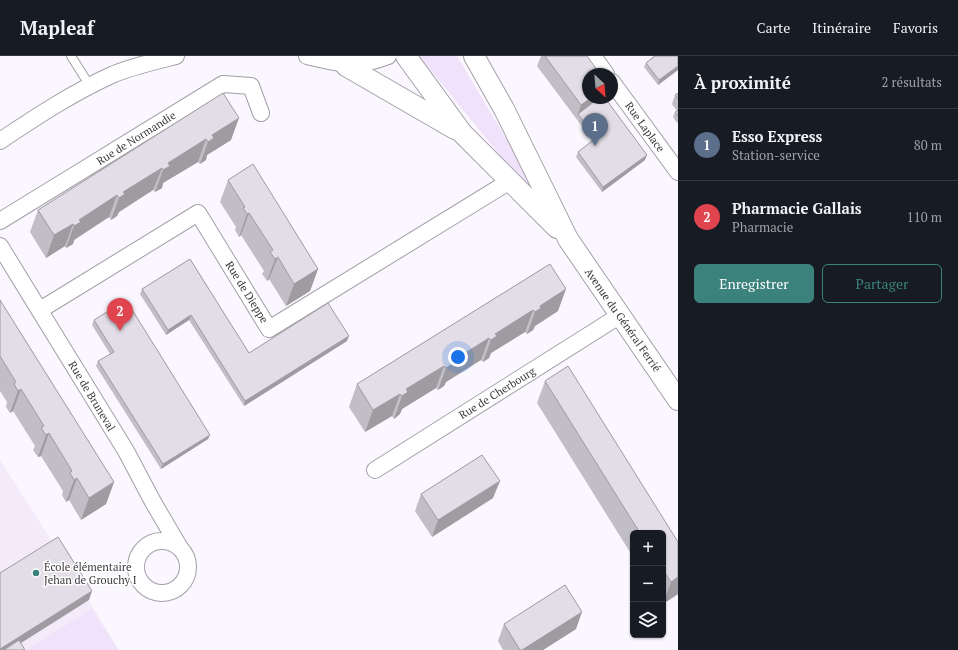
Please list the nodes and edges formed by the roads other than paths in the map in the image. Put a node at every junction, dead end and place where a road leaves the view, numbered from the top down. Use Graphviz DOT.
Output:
graph roads {
  1 [pos="71,56"];
  2 [pos="176,56"];
  3 [pos="306,56"];
  4 [pos="388,56"];
  5 [pos="406,56"];
  6 [pos="474,56"];
  7 [pos="593,56"];
  8 [pos="346,66"];
  9 [pos="602,68"];
  10 [pos="90,86"];
  11 [pos="618,90"];
  12 [pos="261,113"];
  13 [pos="462,133"];
  14 [pos="0,140"];
  15 [pos="678,172"];
  16 [pos="510,181"];
  17 [pos="0,221"];
  18 [pos="568,239"];
  19 [pos="0,246"];
  20 [pos="40,310"];
  21 [pos="619,316"];
  22 [pos="678,400"];
  23 [pos="376,470"];
  24 [pos="180,548"];
  1 -- 10 [label="lane"];
  2 -- 10 [label="street"];
  3 -- 8 [label="street"];
  4 -- 8 [label="street"];
  5 -- 13 [label="street"];
  6 -- 18 [label="street"];
  7 -- 9 [label="street"];
  8 -- 13 [label="street"];
  10 -- 14 [label="street"];
  11 -- 15 [label="street, Rue Laplace"];
  12 -- 17 [label="street, Rue de Normandie"];
  13 -- 16 [label="street"];
  16 -- 18 [label="street"];
  16 -- 20 [label="street, Rue de Dieppe"];
  18 -- 21 [label="street, Avenue du Général Ferrié"];
  19 -- 20 [label="street, Rue de Bruneval"];
  20 -- 24 [label="street, Rue de Bruneval"];
  21 -- 22 [label="street, Avenue du Général Ferrié"];
  21 -- 23 [label="street, Rue de Cherbourg"];
}
